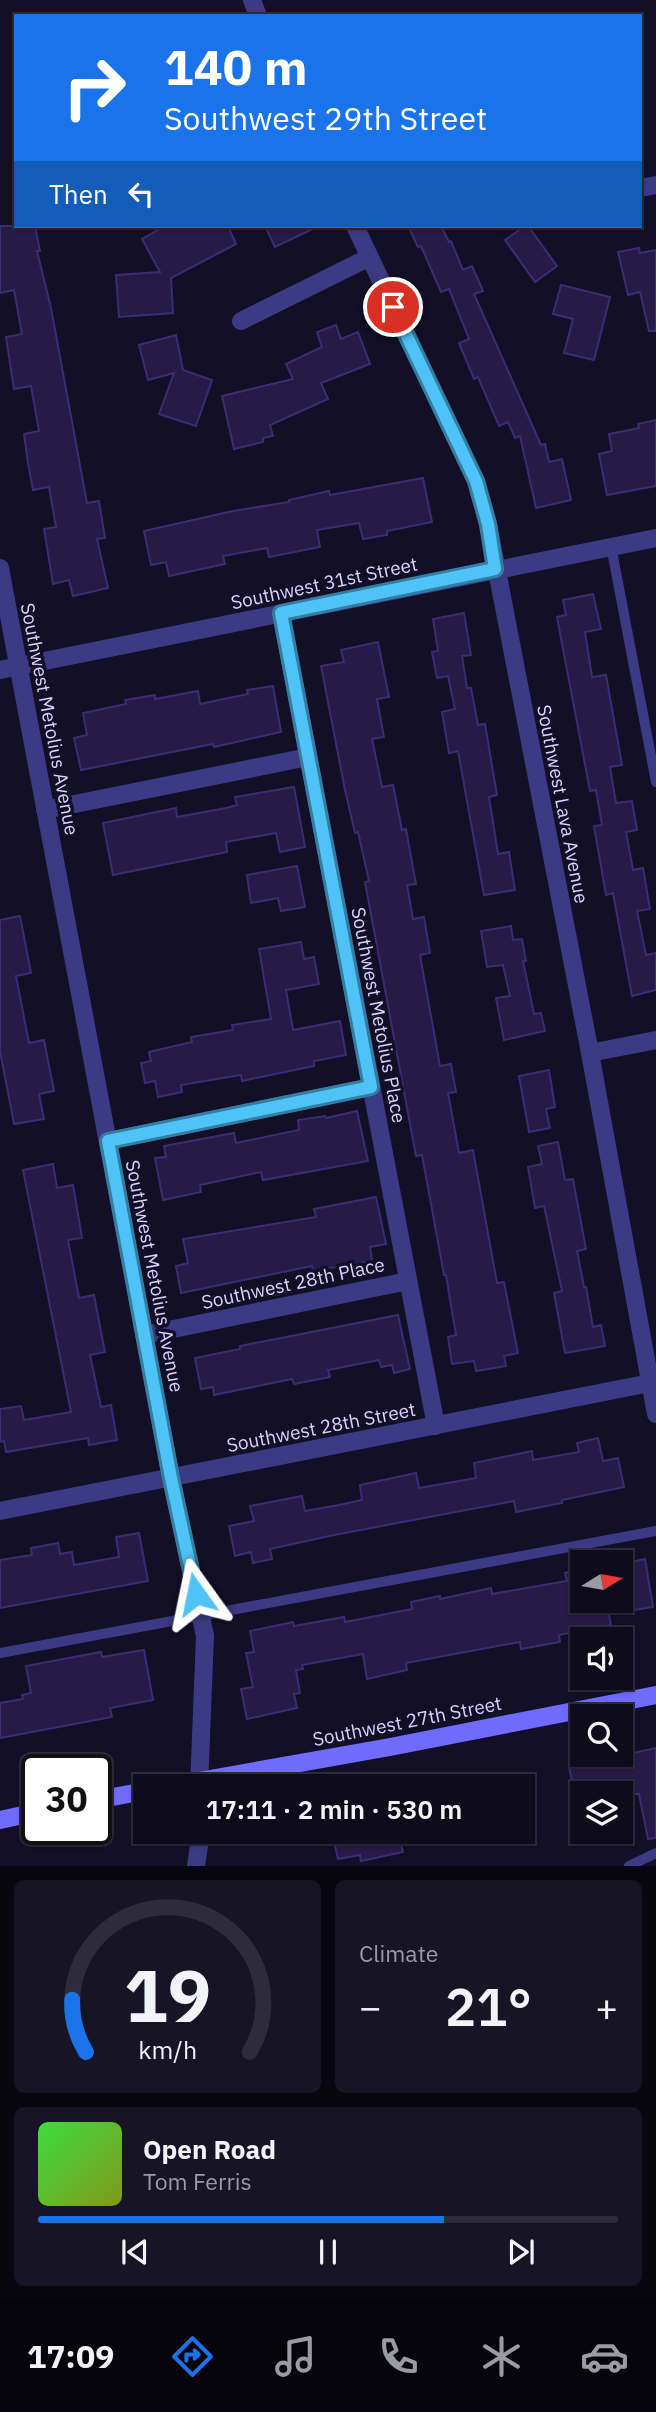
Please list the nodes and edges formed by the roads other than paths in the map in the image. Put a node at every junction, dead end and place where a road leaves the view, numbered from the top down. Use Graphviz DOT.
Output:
graph roads {
  1 [pos="356,228"];
  2 [pos="370,257"];
  3 [pos="241,321"];
  4 [pos="656,538"];
  5 [pos="611,546"];
  6 [pos="0,568"];
  7 [pos="495,569"];
  8 [pos="281,613"];
  9 [pos="19,667"];
  10 [pos="0,670"];
  11 [pos="308,757"];
  12 [pos="656,782"];
  13 [pos="45,810"];
  14 [pos="656,1040"];
  15 [pos="590,1053"];
  16 [pos="371,1087"];
  17 [pos="108,1141"];
  18 [pos="408,1281"];
  19 [pos="144,1335"];
  20 [pos="650,1383"];
  21 [pos="656,1414"];
  22 [pos="436,1426"];
  23 [pos="171,1478"];
  24 [pos="0,1511"];
  25 [pos="656,1531"];
  26 [pos="201,1617"];
  27 [pos="0,1653"];
  28 [pos="656,1695"];
  29 [pos="199,1774"];
  30 [pos="245,1774"];
  31 [pos="133,1793"];
  32 [pos="112,1797"];
  33 [pos="21,1815"];
  34 [pos="0,1820"];
  35 [pos="199,1844"];
  36 [pos="656,1853"];
  37 [pos="196,1866"];
  38 [pos="629,1866"];
  1 -- 2 [label="street, Southwest Lava Avenue"];
  2 -- 3 [label="street"];
  2 -- 7 [label="street, Southwest Lava Avenue"];
  4 -- 5 [label="street, Southwest 31st Street"];
  5 -- 7 [label="street, Southwest 31st Street"];
  5 -- 12 [label="lane"];
  6 -- 9 [label="street, Southwest Metolius Avenue"];
  7 -- 8 [label="street, Southwest 31st Street"];
  7 -- 15 [label="street, Southwest Lava Avenue"];
  8 -- 9 [label="street, Southwest 31st Street"];
  8 -- 11 [label="street, Southwest Metolius Place"];
  9 -- 10 [label="street, Southwest 31st Street"];
  9 -- 13 [label="street, Southwest Metolius Avenue"];
  11 -- 13 [label="street"];
  11 -- 16 [label="street, Southwest Metolius Place"];
  13 -- 17 [label="street, Southwest Metolius Avenue"];
  14 -- 15 [label="street"];
  15 -- 20 [label="street, Southwest Lava Avenue"];
  16 -- 17 [label="street"];
  16 -- 18 [label="street, Southwest Metolius Place"];
  17 -- 19 [label="street, Southwest Metolius Avenue"];
  18 -- 19 [label="street, Southwest 28th Place"];
  18 -- 22 [label="street, Southwest Metolius Place"];
  19 -- 23 [label="street, Southwest Metolius Avenue"];
  20 -- 21 [label="street, Southwest Lava Avenue"];
  20 -- 22 [label="street, Southwest 28th Street"];
  22 -- 23 [label="street, Southwest 28th Street"];
  23 -- 24 [label="street, Southwest 28th Street"];
  23 -- 26 [label="street, Southwest Metolius Avenue"];
  25 -- 26 [label="lane"];
  26 -- 27 [label="lane"];
  26 -- 29 [label="street, Southwest Metolius Avenue"];
  28 -- 30 [label="main road, Southwest 27th Street"];
  31 -- 32 [label="main road"];
  33 -- 34 [label="main road"];
  35 -- 37 [label="street"];
  36 -- 38 [label="lane"];
}
